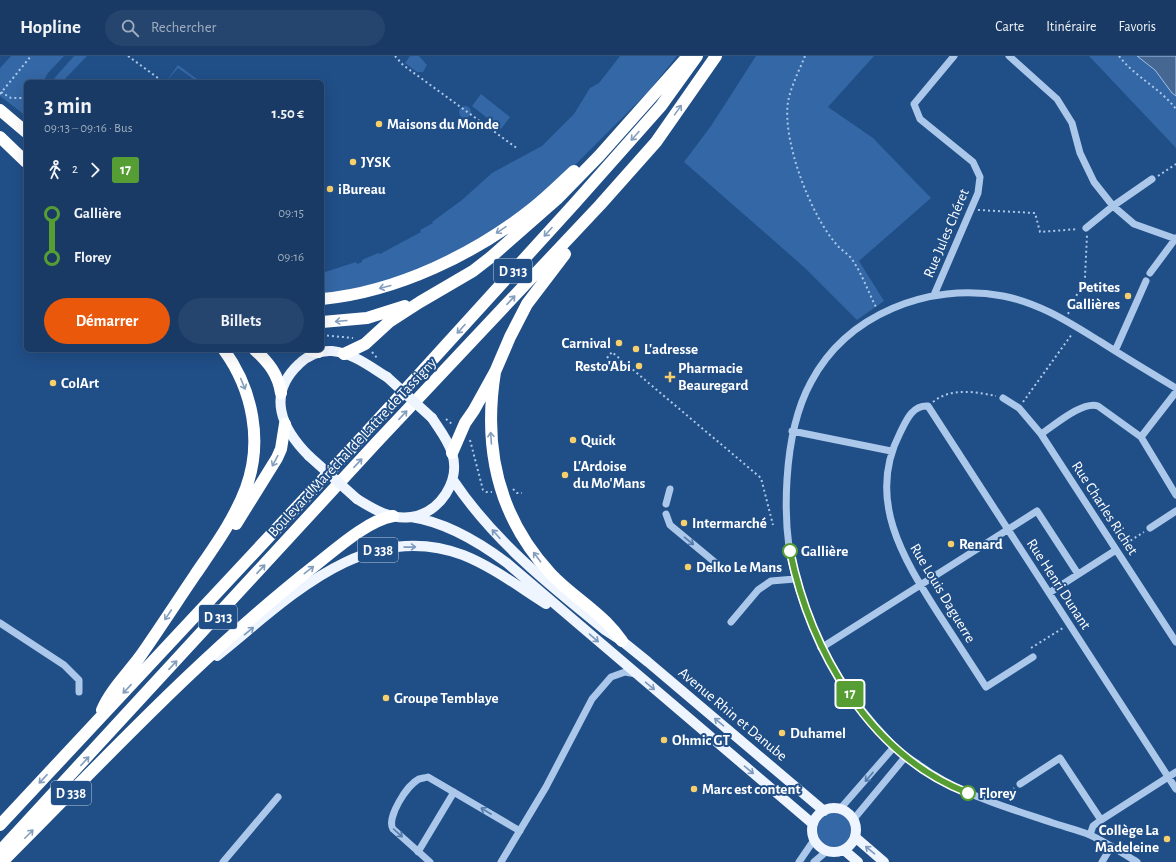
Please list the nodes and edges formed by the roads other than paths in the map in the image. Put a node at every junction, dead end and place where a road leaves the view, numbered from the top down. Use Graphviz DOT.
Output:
graph roads {
  1 [pos="688,56"];
  2 [pos="697,56"];
  3 [pos="716,56"];
  4 [pos="954,56"];
  5 [pos="1008,56"];
  6 [pos="0,110"];
  7 [pos="24,130"];
  8 [pos="0,132"];
  9 [pos="0,137"];
  10 [pos="24,151"];
  11 [pos="599,156"];
  12 [pos="24,160"];
  13 [pos="1152,180"];
  14 [pos="600,205"];
  15 [pos="1112,206"];
  16 [pos="1086,228"];
  17 [pos="1176,239"];
  18 [pos="1150,274"];
  19 [pos="1146,281"];
  20 [pos="934,295"];
  21 [pos="324,299"];
  22 [pos="420,302"];
  23 [pos="324,322"];
  24 [pos="324,351"];
  25 [pos="1115,351"];
  26 [pos="225,352"];
  27 [pos="258,352"];
  28 [pos="313,352"];
  29 [pos="344,354"];
  30 [pos="495,372"];
  31 [pos="1176,388"];
  32 [pos="1176,392"];
  33 [pos="281,393"];
  34 [pos="1003,398"];
  35 [pos="928,406"];
  36 [pos="285,424"];
  37 [pos="792,432"];
  38 [pos="1041,434"];
  39 [pos="1141,437"];
  40 [pos="890,451"];
  41 [pos="452,453"];
  42 [pos="452,480"];
  43 [pos="670,489"];
  44 [pos="1176,495"];
  45 [pos="666,504"];
  46 [pos="1176,511"];
  47 [pos="666,514"];
  48 [pos="393,516"];
  49 [pos="411,517"];
  50 [pos="1150,528"];
  51 [pos="1008,530"];
  52 [pos="1116,550"];
  53 [pos="717,564"];
  54 [pos="1078,574"];
  55 [pos="795,579"];
  56 [pos="920,585"];
  57 [pos="1049,593"];
  58 [pos="180,597"];
  59 [pos="0,622"];
  60 [pos="731,622"];
  61 [pos="578,624"];
  62 [pos="622,641"];
  63 [pos="1176,642"];
  64 [pos="821,648"];
  65 [pos="1033,657"];
  66 [pos="194,668"];
  67 [pos="637,674"];
  68 [pos="79,692"];
  69 [pos="98,720"];
  70 [pos="894,747"];
  71 [pos="906,756"];
  72 [pos="1176,772"];
  73 [pos="1168,777"];
  74 [pos="1020,784"];
  75 [pos="1176,789"];
  76 [pos="454,792"];
  77 [pos="278,797"];
  78 [pos="840,809"];
  79 [pos="824,810"];
  80 [pos="853,820"];
  81 [pos="1101,820"];
  82 [pos="813,824"];
  83 [pos="0,825"];
  84 [pos="520,831"];
  85 [pos="1090,835"];
  86 [pos="855,837"];
  87 [pos="814,840"];
  88 [pos="1111,847"];
  89 [pos="844,850"];
  90 [pos="0,851"];
  91 [pos="827,851"];
  92 [pos="418,852"];
  93 [pos="2,862"];
  94 [pos="223,862"];
  95 [pos="430,862"];
  96 [pos="502,862"];
  97 [pos="799,862"];
  98 [pos="814,862"];
  99 [pos="858,862"];
  100 [pos="884,862"];
  101 [pos="1102,862"];
  102 [pos="1137,862"];
  1 -- 11 [label="highway, D 313"];
  2 -- 69 [label="highway, Boulevard Maréchal de Lattre de Tassigny / D 313, one-way"];
  14 -- 3 [label="highway, Boulevard Maréchal de Lattre de Tassigny / D 313, one-way"];
  4 -- 20 [label="street, Rue Jules Chéret"];
  5 -- 15 [label="street"];
  6 -- 7 [label="highway"];
  8 -- 10 [label="highway"];
  9 -- 12 [label="highway"];
  11 -- 21 [label="highway, D 313, one-way"];
  11 -- 22 [label="highway, D 313"];
  13 -- 15 [label="street"];
  14 -- 30 [label="highway"];
  90 -- 14 [label="highway, Boulevard Maréchal de Lattre de Tassigny / D 313, one-way"];
  15 -- 16 [label="street"];
  15 -- 17 [label="street"];
  17 -- 18 [label="street"];
  19 -- 25 [label="street"];
  20 -- 25 [label="street"];
  20 -- 37 [label="street"];
  22 -- 23 [label="highway, D 313, one-way"];
  22 -- 29 [label="highway, D 313"];
  24 -- 29 [label="main road"];
  25 -- 31 [label="street"];
  26 -- 58 [label="highway, D 338, one-way"];
  27 -- 33 [label="highway"];
  28 -- 33 [label="main road"];
  29 -- 41 [label="main road, bridge"];
  30 -- 41 [label="highway"];
  62 -- 30 [label="highway, one-way"];
  32 -- 39 [label="street"];
  33 -- 36 [label="main road"];
  34 -- 38 [label="street, Rue Charles Richet"];
  35 -- 40 [label="street, Rue Louis Daguerre"];
  35 -- 51 [label="street, Rue Henri Dunant"];
  36 -- 48 [label="main road, bridge"];
  36 -- 58 [label="highway, one-way"];
  37 -- 40 [label="street"];
  37 -- 55 [label="street"];
  38 -- 39 [label="street"];
  38 -- 52 [label="street, Rue Charles Richet"];
  39 -- 44 [label="street"];
  40 -- 56 [label="street, Rue Louis Daguerre"];
  41 -- 42 [label="main road"];
  42 -- 49 [label="main road"];
  62 -- 42 [label="main road, Avenue Rhin et Danube, one-way"];
  43 -- 45 [label="street"];
  46 -- 50 [label="street"];
  47 -- 53 [label="street, one-way"];
  48 -- 49 [label="main road"];
  66 -- 48 [label="highway, D 338, one-way"];
  49 -- 61 [label="main road"];
  51 -- 54 [label="street"];
  51 -- 56 [label="street"];
  51 -- 57 [label="street, Rue Henri Dunant"];
  52 -- 54 [label="street"];
  52 -- 63 [label="street, Rue Charles Richet"];
  54 -- 57 [label="street"];
  55 -- 60 [label="street"];
  55 -- 64 [label="street"];
  56 -- 64 [label="street"];
  56 -- 65 [label="street, Rue Louis Daguerre"];
  57 -- 73 [label="street, Rue Henri Dunant"];
  58 -- 69 [label="highway, D 338, one-way"];
  59 -- 68 [label="street"];
  66 -- 61 [label="main road, D 338, one-way"];
  61 -- 67 [label="main road, Avenue Rhin et Danube, one-way"];
  79 -- 62 [label="main road, Avenue Rhin et Danube, one-way"];
  64 -- 70 [label="street"];
  93 -- 66 [label="highway, D 338, one-way"];
  67 -- 82 [label="main road, Avenue Rhin et Danube, one-way"];
  67 -- 84 [label="street"];
  69 -- 83 [label="highway, D 338, one-way"];
  70 -- 71 [label="street"];
  70 -- 78 [label="street, one-way"];
  71 -- 80 [label="street"];
  71 -- 85 [label="street"];
  72 -- 73 [label="street"];
  73 -- 75 [label="street, Rue Henri Dunant"];
  73 -- 81 [label="street"];
  74 -- 81 [label="street"];
  84 -- 76 [label="street, one-way"];
  76 -- 92 [label="street"];
  76 -- 92 [label="street, one-way"];
  77 -- 94 [label="street"];
  78 -- 79 [label="main road"];
  78 -- 80 [label="main road"];
  79 -- 82 [label="main road"];
  80 -- 86 [label="main road"];
  81 -- 85 [label="street"];
  82 -- 87 [label="main road"];
  84 -- 96 [label="street"];
  85 -- 88 [label="street"];
  86 -- 89 [label="main road"];
  100 -- 86 [label="main road, one-way"];
  87 -- 91 [label="main road"];
  87 -- 97 [label="street"];
  88 -- 101 [label="street"];
  88 -- 102 [label="street"];
  89 -- 91 [label="main road"];
  89 -- 99 [label="main road"];
  91 -- 98 [label="street"];
  92 -- 95 [label="street"];
}
